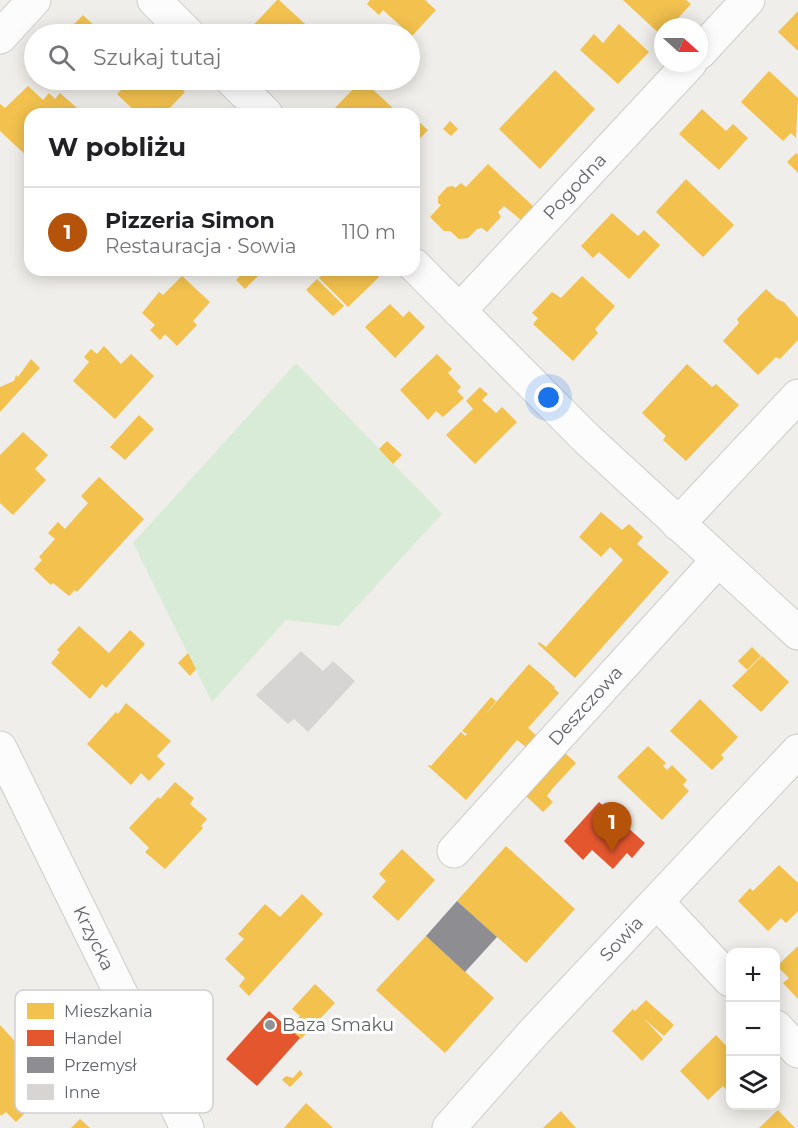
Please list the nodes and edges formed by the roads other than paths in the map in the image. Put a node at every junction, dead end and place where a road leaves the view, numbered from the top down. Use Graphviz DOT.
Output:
graph roads {
  1 [pos="34,0"];
  2 [pos="154,0"];
  3 [pos="748,0"];
  4 [pos="178,24"];
  5 [pos="0,37"];
  6 [pos="708,43"];
  7 [pos="682,72"];
  8 [pos="242,90"];
  9 [pos="260,108"];
  10 [pos="420,271"];
  11 [pos="459,311"];
  12 [pos="798,396"];
  13 [pos="678,524"];
  14 [pos="718,560"];
  15 [pos="798,633"];
  16 [pos="0,748"];
  17 [pos="798,751"];
  18 [pos="454,851"];
  19 [pos="657,902"];
  20 [pos="726,976"];
  21 [pos="119,990"];
  22 [pos="780,1031"];
  23 [pos="798,1051"];
  24 [pos="180,1113"];
  25 [pos="187,1128"];
  26 [pos="449,1128"];
  1 -- 5 [label="street"];
  2 -- 4 [label="street"];
  3 -- 6 [label="street"];
  7 -- 11 [label="street, Pogodna"];
  8 -- 9 [label="street"];
  10 -- 11 [label="street"];
  11 -- 13 [label="street"];
  12 -- 13 [label="street"];
  13 -- 14 [label="street"];
  14 -- 15 [label="street"];
  14 -- 18 [label="street, Deszczowa"];
  16 -- 21 [label="street, Krzycka"];
  17 -- 19 [label="street, Sowia"];
  19 -- 20 [label="street"];
  19 -- 26 [label="street, Sowia"];
  22 -- 23 [label="street"];
  24 -- 25 [label="street, Krzycka"];
}
